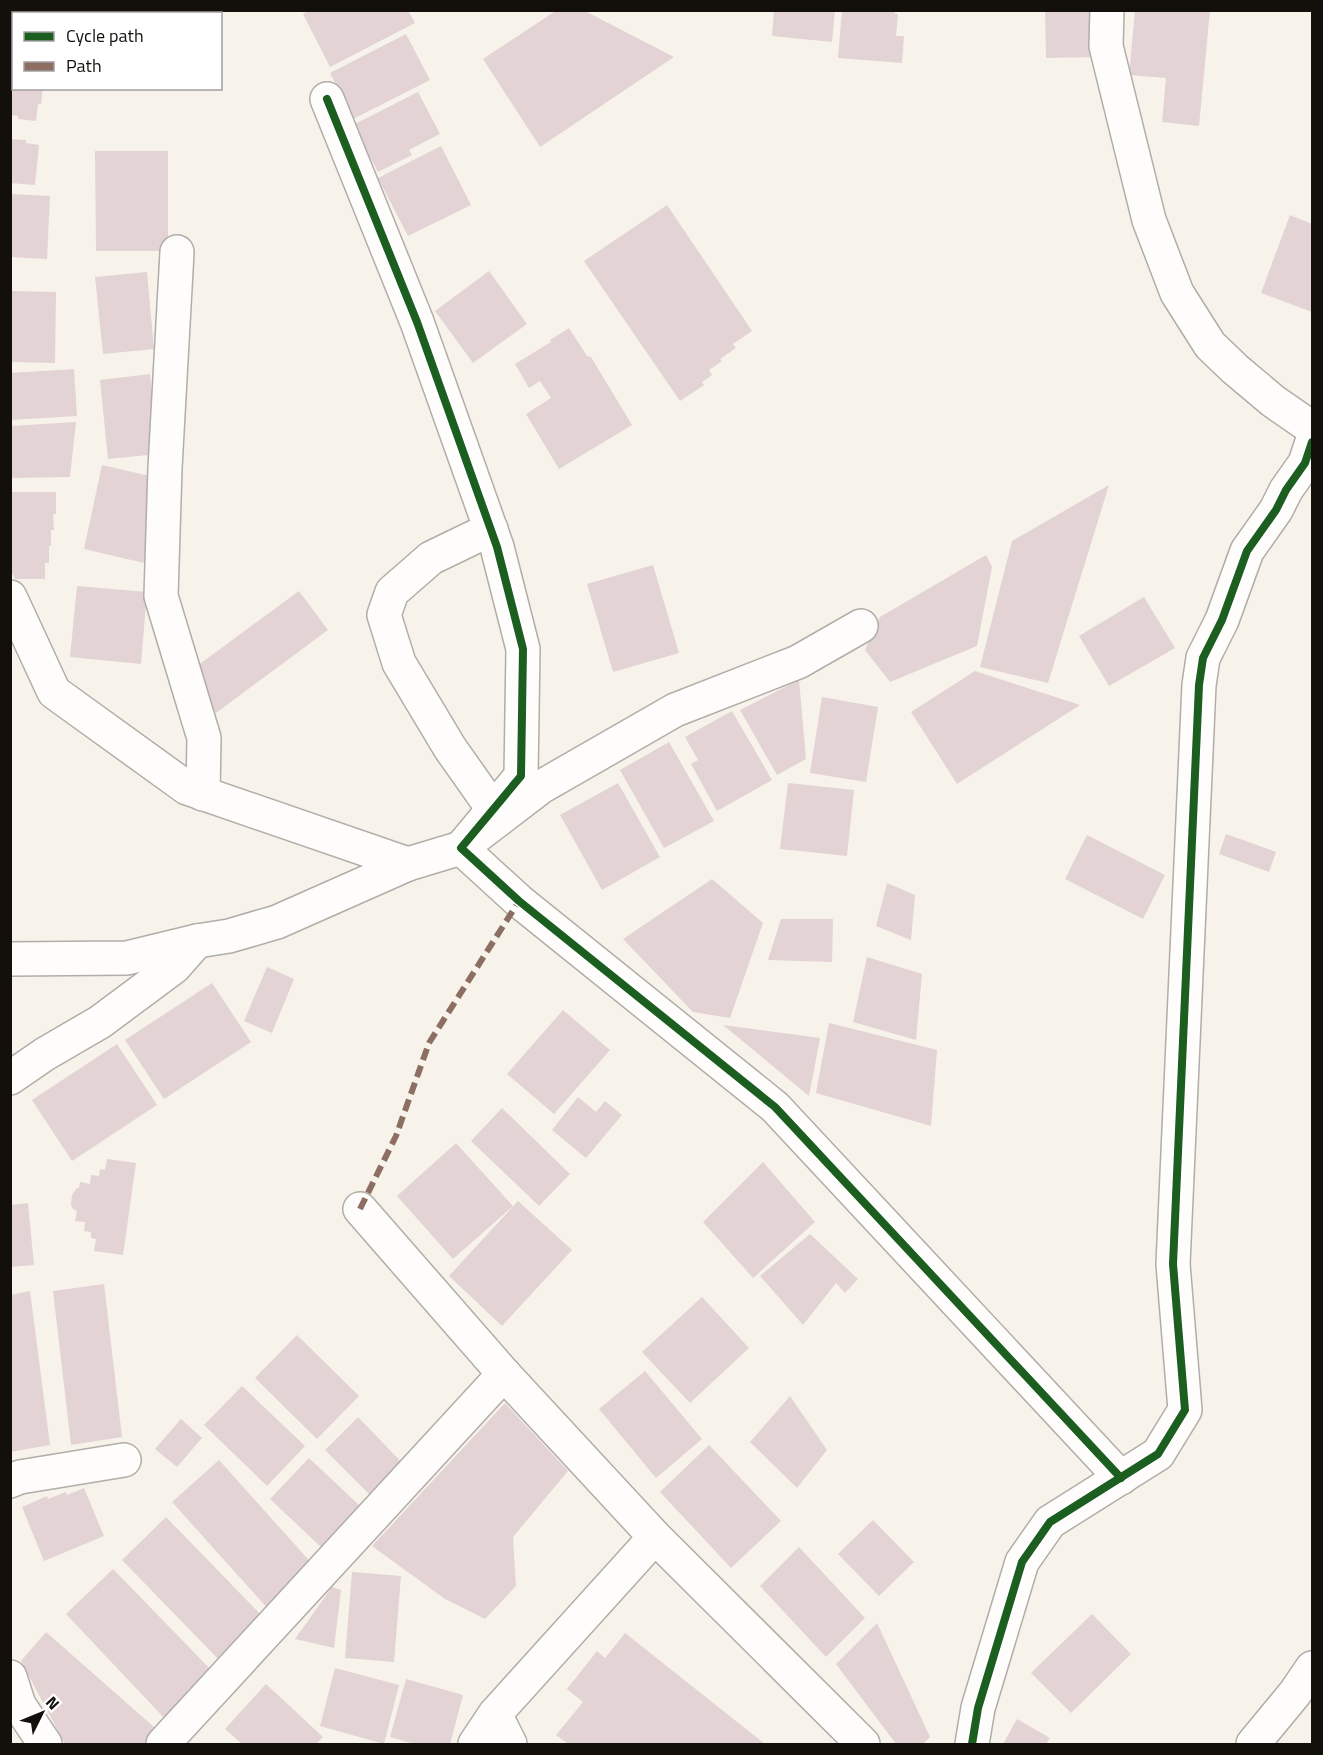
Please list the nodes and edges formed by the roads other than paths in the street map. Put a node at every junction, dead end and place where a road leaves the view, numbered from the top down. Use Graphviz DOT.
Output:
graph roads {
  1 [pos="1107,10"];
  2 [pos="327,99"];
  3 [pos="177,252"];
  4 [pos="1312,428"];
  5 [pos="1312,442"];
  6 [pos="491,529"];
  7 [pos="10,597"];
  8 [pos="861,626"];
  9 [pos="203,794"];
  10 [pos="493,809"];
  11 [pos="461,848"];
  12 [pos="408,864"];
  13 [pos="197,941"];
  14 [pos="10,959"];
  15 [pos="10,1078"];
  16 [pos="360,1209"];
  17 [pos="504,1374"];
  18 [pos="124,1460"];
  19 [pos="1121,1478"];
  20 [pos="10,1481"];
  21 [pos="655,1537"];
  22 [pos="1312,1668"];
  23 [pos="10,1677"];
  24 [pos="495,1714"];
  25 [pos="45,1744"];
  26 [pos="163,1744"];
  27 [pos="475,1744"];
  28 [pos="510,1744"];
  29 [pos="863,1744"];
  30 [pos="972,1744"];
  31 [pos="1253,1744"];
  1 -- 4 [label="street"];
  2 -- 6 [label="street"];
  3 -- 9 [label="street"];
  5 -- 19 [label="street"];
  6 -- 10 [label="street"];
  6 -- 10 [label="street"];
  7 -- 9 [label="street"];
  8 -- 11 [label="street"];
  9 -- 12 [label="street"];
  10 -- 11 [label="street"];
  11 -- 12 [label="street"];
  11 -- 19 [label="street"];
  12 -- 13 [label="street"];
  13 -- 14 [label="street"];
  13 -- 15 [label="street"];
  16 -- 17 [label="street"];
  17 -- 21 [label="street"];
  17 -- 26 [label="street"];
  18 -- 20 [label="street"];
  19 -- 30 [label="street"];
  21 -- 24 [label="street"];
  21 -- 29 [label="street"];
  22 -- 31 [label="street"];
  23 -- 25 [label="street"];
  24 -- 27 [label="street"];
  24 -- 28 [label="street"];
}
